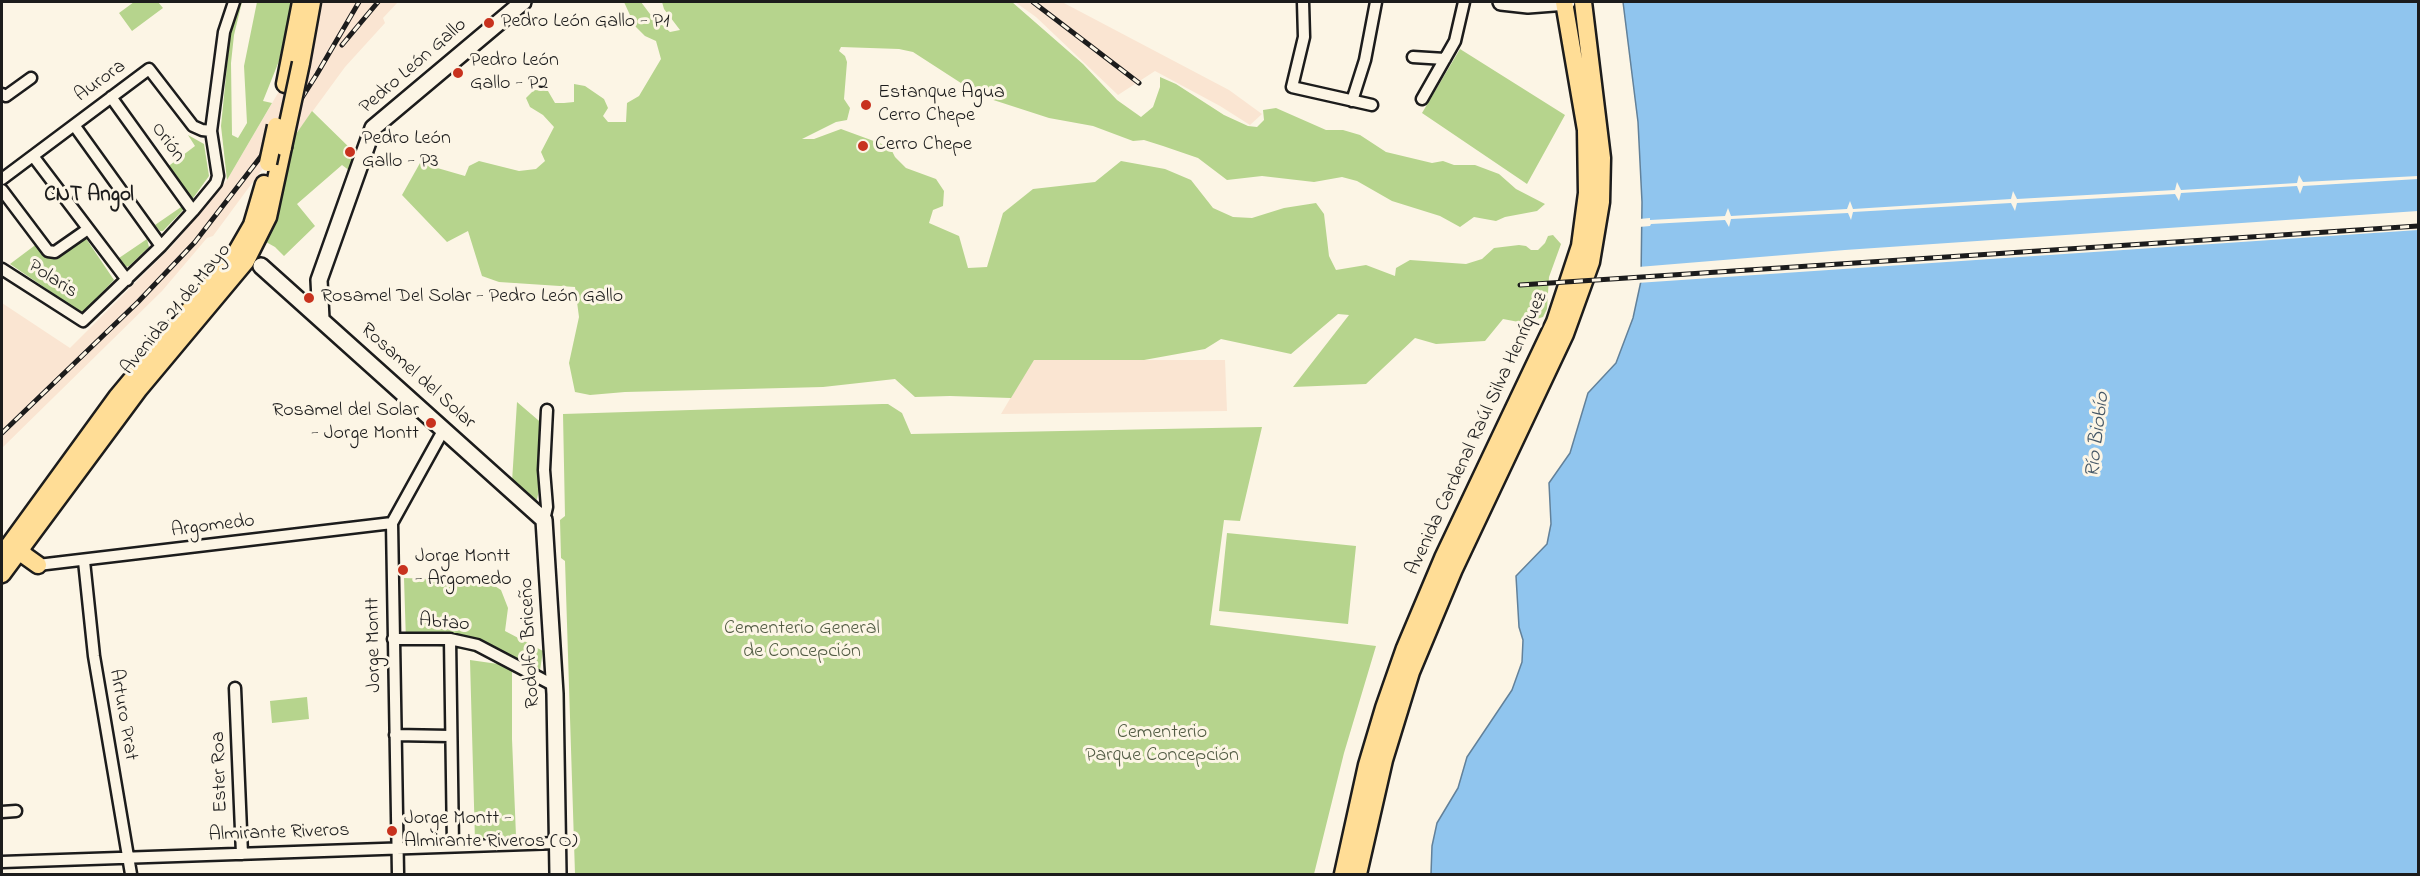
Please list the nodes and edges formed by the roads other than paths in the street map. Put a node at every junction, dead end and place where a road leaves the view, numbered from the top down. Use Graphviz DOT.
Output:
graph roads {
  1 [pos="234,2"];
  2 [pos="301,2"];
  3 [pos="312,2"];
  4 [pos="523,2"];
  5 [pos="1303,2"];
  6 [pos="1376,2"];
  7 [pos="1464,2"];
  8 [pos="1500,2"];
  9 [pos="1565,2"];
  10 [pos="1583,2"];
  11 [pos="1527,3"];
  12 [pos="1413,57"];
  13 [pos="1445,59"];
  14 [pos="31,78"];
  15 [pos="2,94"];
  16 [pos="111,97"];
  17 [pos="1422,99"];
  18 [pos="1352,101"];
  19 [pos="1372,105"];
  20 [pos="74,125"];
  21 [pos="211,131"];
  22 [pos="33,156"];
  23 [pos="2,179"];
  24 [pos="2,190"];
  25 [pos="193,211"];
  26 [pos="88,229"];
  27 [pos="161,246"];
  28 [pos="254,248"];
  29 [pos="261,266"];
  30 [pos="241,268"];
  31 [pos="2,269"];
  32 [pos="127,280"];
  33 [pos="319,280"];
  34 [pos="291,292"];
  35 [pos="321,319"];
  36 [pos="547,410"];
  37 [pos="444,429"];
  38 [pos="544,520"];
  39 [pos="392,523"];
  40 [pos="20,530"];
  41 [pos="21,549"];
  42 [pos="2,555"];
  43 [pos="84,561"];
  44 [pos="38,565"];
  45 [pos="2,574"];
  46 [pos="393,639"];
  47 [pos="450,639"];
  48 [pos="555,686"];
  49 [pos="235,688"];
  50 [pos="395,735"];
  51 [pos="450,736"];
  52 [pos="16,811"];
  53 [pos="2,812"];
  54 [pos="557,843"];
  55 [pos="453,846"];
  56 [pos="398,848"];
  57 [pos="242,854"];
  58 [pos="128,858"];
  59 [pos="2,862"];
  60 [pos="131,874"];
  61 [pos="398,874"];
  62 [pos="558,874"];
  63 [pos="1343,874"];
  64 [pos="1358,874"];
  1 -- 21 [label="street"];
  2 -- 40 [label="main road, Avenida 21 de Mayo, bridge"];
  3 -- 28 [label="main road, Avenida 21 de Mayo, bridge"];
  4 -- 33 [label="street, Pedro León Gallo"];
  5 -- 18 [label="street"];
  6 -- 18 [label="street"];
  7 -- 13 [label="street"];
  8 -- 11 [label="street"];
  9 -- 11 [label="street"];
  9 -- 63 [label="main road, Avenida Cardenal Raúl Silva Henríquez"];
  10 -- 64 [label="main road, Avenida Cardenal Raúl Silva Henríquez"];
  12 -- 13 [label="street"];
  13 -- 17 [label="street"];
  14 -- 15 [label="street"];
  16 -- 20 [label="street, Aurora"];
  16 -- 21 [label="street, Aurora"];
  16 -- 25 [label="street, Orión"];
  18 -- 19 [label="street"];
  20 -- 22 [label="street, Aurora"];
  20 -- 27 [label="street"];
  21 -- 25 [label="street"];
  22 -- 23 [label="street, Aurora"];
  22 -- 26 [label="street"];
  24 -- 26 [label="street"];
  25 -- 27 [label="street"];
  26 -- 32 [label="street"];
  27 -- 32 [label="street"];
  28 -- 29 [label="main road"];
  28 -- 30 [label="main road, Avenida 21 de Mayo"];
  29 -- 30 [label="main road"];
  29 -- 34 [label="street, Rosamel del Solar"];
  30 -- 41 [label="main road, Avenida 21 de Mayo"];
  31 -- 32 [label="street, Polaris"];
  33 -- 34 [label="street"];
  33 -- 35 [label="street, Pedro León Gallo"];
  34 -- 35 [label="street, Rosamel del Solar"];
  35 -- 37 [label="street, Rosamel del Solar"];
  36 -- 38 [label="street, Rodolfo Briceño"];
  37 -- 38 [label="street, Rosamel del Solar"];
  37 -- 39 [label="street, Jorge Montt"];
  38 -- 48 [label="street, Rodolfo Briceño"];
  39 -- 43 [label="street, Argomedo"];
  39 -- 46 [label="street, Jorge Montt"];
  40 -- 41 [label="main road"];
  40 -- 42 [label="main road, Avenida 21 de Mayo"];
  41 -- 44 [label="main road"];
  41 -- 45 [label="main road, Avenida 21 de Mayo"];
  43 -- 44 [label="street, Argomedo"];
  43 -- 58 [label="street, Arturo Prat"];
  44 -- 45 [label="main road"];
  46 -- 47 [label="street, Abtao"];
  46 -- 50 [label="street, Jorge Montt"];
  47 -- 48 [label="street, Abtao"];
  47 -- 51 [label="street"];
  48 -- 54 [label="street, Rodolfo Briceño"];
  49 -- 57 [label="street, Ester Roa"];
  50 -- 51 [label="street"];
  50 -- 56 [label="street, Jorge Montt"];
  51 -- 55 [label="street"];
  52 -- 53 [label="street"];
  54 -- 55 [label="street, Almirante Riveros"];
  54 -- 62 [label="street, Rodolfo Briceño"];
  55 -- 56 [label="street, Almirante Riveros"];
  56 -- 57 [label="street, Almirante Riveros"];
  56 -- 61 [label="street, Jorge Montt"];
  57 -- 58 [label="street, Almirante Riveros"];
  58 -- 59 [label="street, Almirante Riveros"];
  58 -- 60 [label="street, Arturo Prat"];
}
